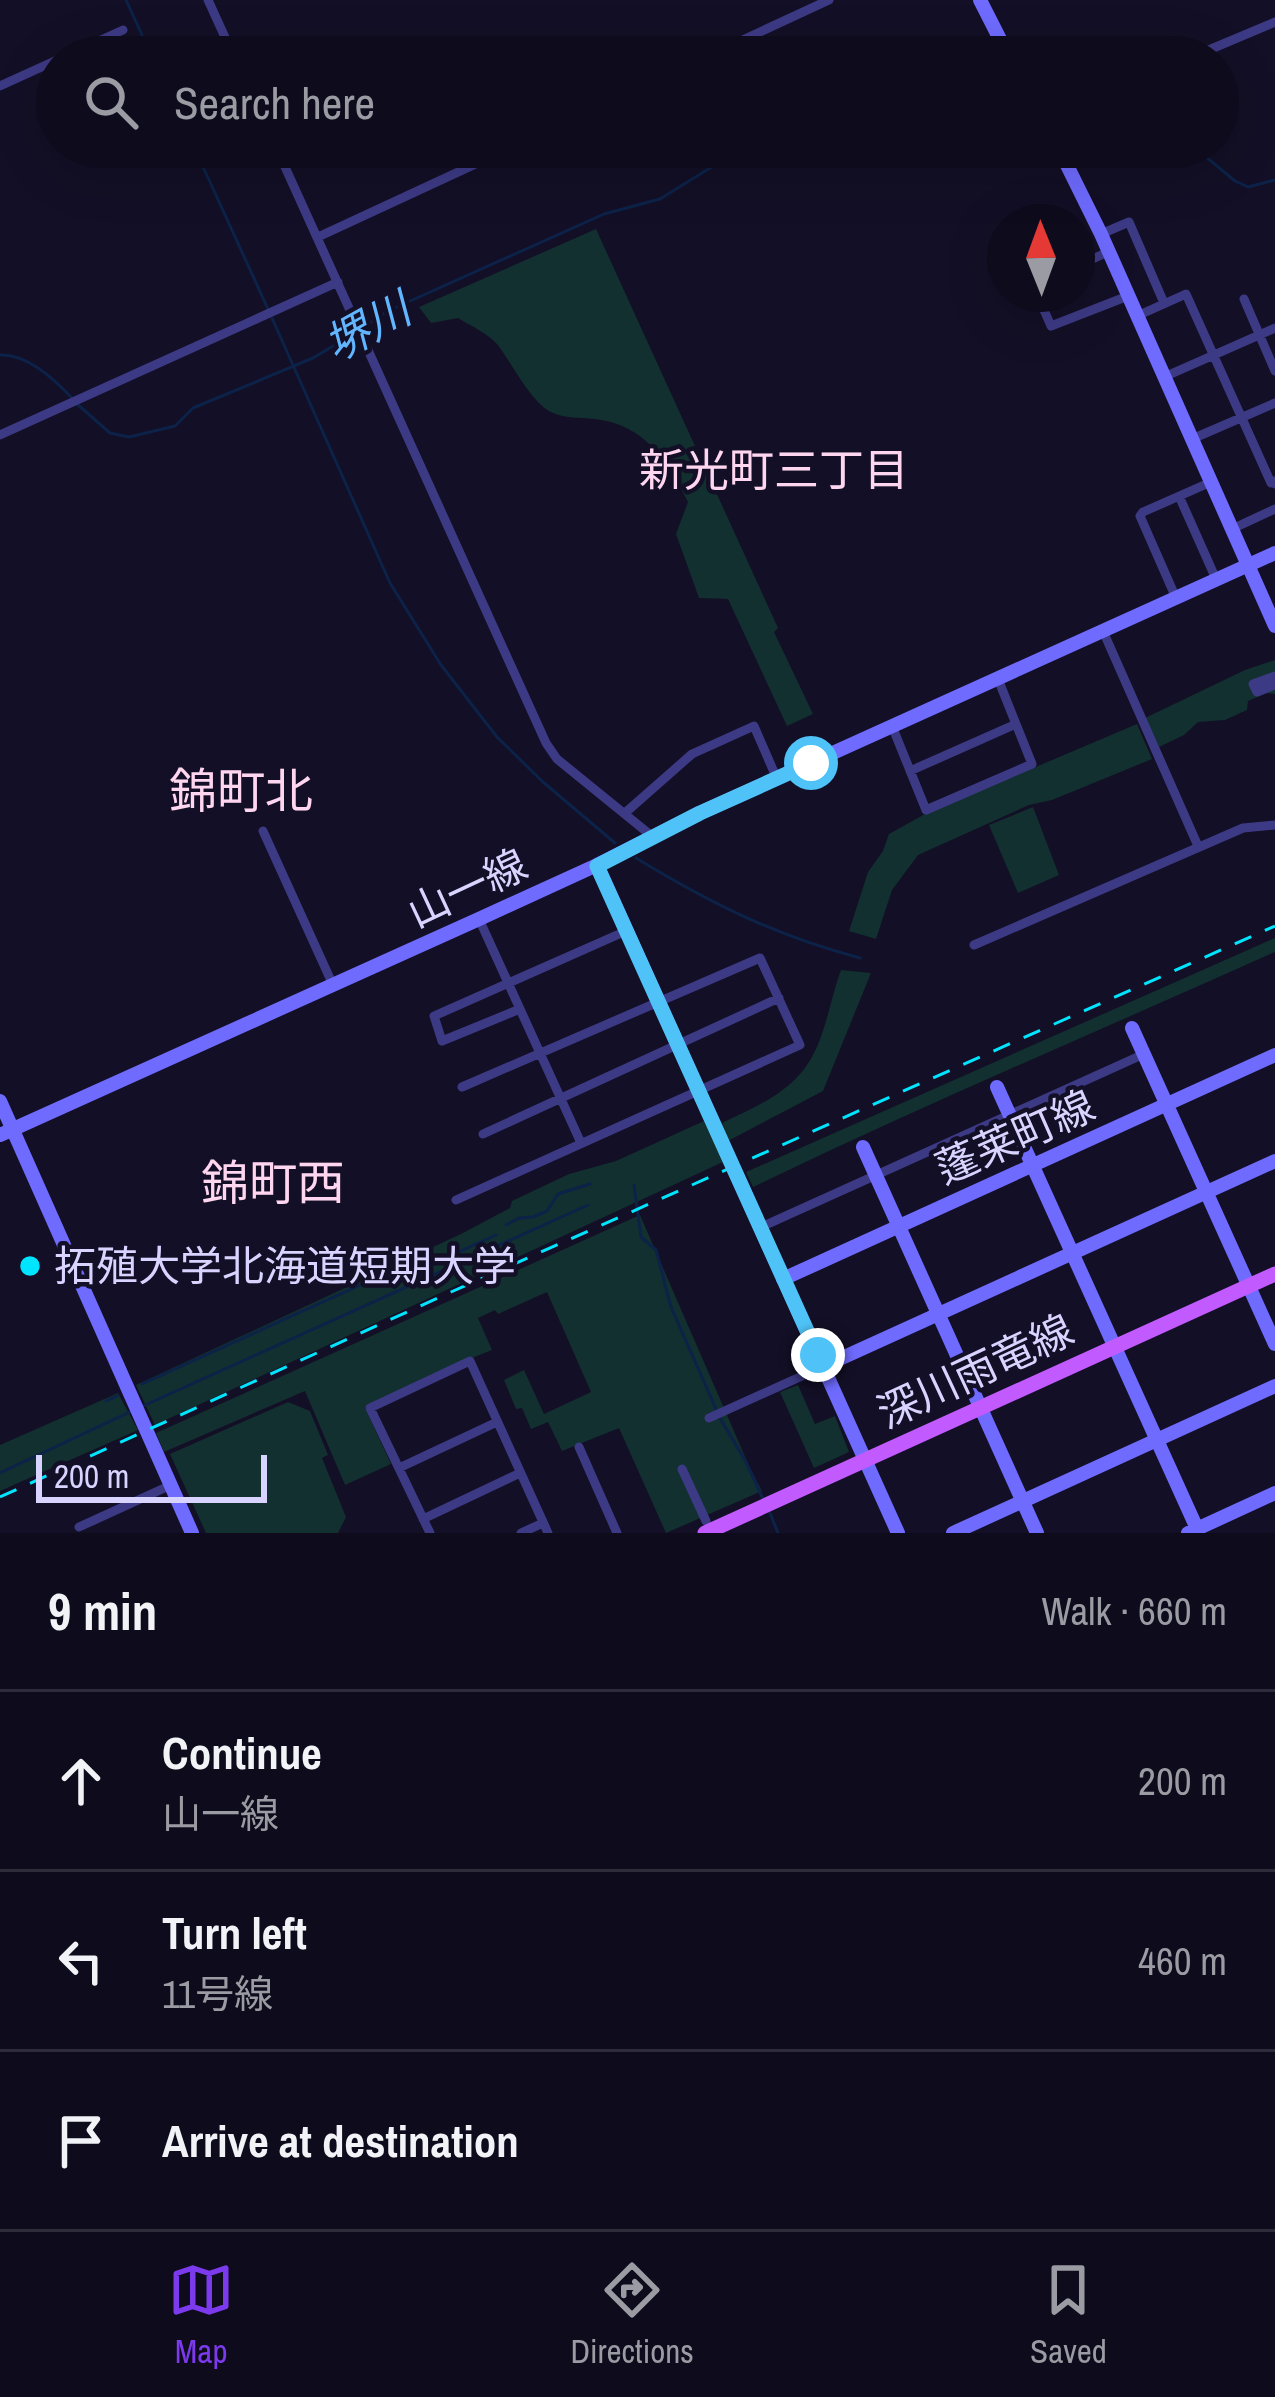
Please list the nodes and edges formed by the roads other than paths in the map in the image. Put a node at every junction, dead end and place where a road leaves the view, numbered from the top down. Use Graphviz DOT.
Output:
graph roads {
  1 [pos="208,0"];
  2 [pos="829,0"];
  3 [pos="980,0"];
  4 [pos="1275,22"];
  5 [pos="123,31"];
  6 [pos="111,36"];
  7 [pos="224,36"];
  8 [pos="751,36"];
  9 [pos="998,36"];
  10 [pos="1239,37"];
  11 [pos="36,69"];
  12 [pos="0,86"];
  13 [pos="286,168"];
  14 [pos="467,168"];
  15 [pos="1068,168"];
  16 [pos="1101,234"];
  17 [pos="318,237"];
  18 [pos="1108,252"];
  19 [pos="1095,258"];
  20 [pos="338,282"];
  21 [pos="1128,296"];
  22 [pos="1244,299"];
  23 [pos="1164,303"];
  24 [pos="1095,309"];
  25 [pos="1045,312"];
  26 [pos="1087,312"];
  27 [pos="1137,316"];
  28 [pos="1275,328"];
  29 [pos="1259,335"];
  30 [pos="1213,356"];
  31 [pos="1275,371"];
  32 [pos="1164,377"];
  33 [pos="1275,403"];
  34 [pos="1242,418"];
  35 [pos="0,435"];
  36 [pos="1192,440"];
  37 [pos="1211,482"];
  38 [pos="1275,482"];
  39 [pos="1179,496"];
  40 [pos="1275,509"];
  41 [pos="1232,529"];
  42 [pos="1275,553"];
  43 [pos="1248,566"];
  44 [pos="1216,579"];
  45 [pos="1176,598"];
  46 [pos="1275,626"];
  47 [pos="1103,631"];
  48 [pos="1275,676"];
  49 [pos="998,679"];
  50 [pos="1275,685"];
  51 [pos="1016,724"];
  52 [pos="892,726"];
  53 [pos="910,772"];
  54 [pos="777,778"];
  55 [pos="625,813"];
  56 [pos="1275,825"];
  57 [pos="263,831"];
  58 [pos="653,837"];
  59 [pos="1198,846"];
  60 [pos="597,866"];
  61 [pos="479,920"];
  62 [pos="626,931"];
  63 [pos="974,945"];
  64 [pos="509,984"];
  65 [pos="333,985"];
  66 [pos="779,998"];
  67 [pos="658,1003"];
  68 [pos="520,1009"];
  69 [pos="1132,1028"];
  70 [pos="677,1047"];
  71 [pos="540,1054"];
  72 [pos="1144,1054"];
  73 [pos="1275,1055"];
  74 [pos="997,1087"];
  75 [pos="463,1088"];
  76 [pos="698,1091"];
  77 [pos="560,1098"];
  78 [pos="0,1101"];
  79 [pos="1167,1104"];
  80 [pos="1010,1114"];
  81 [pos="6,1133"];
  82 [pos="484,1134"];
  83 [pos="581,1142"];
  84 [pos="863,1147"];
  85 [pos="1275,1161"];
  86 [pos="1034,1166"];
  87 [pos="875,1175"];
  88 [pos="1205,1192"];
  89 [pos="456,1200"];
  90 [pos="899,1226"];
  91 [pos="759,1228"];
  92 [pos="1072,1254"];
  93 [pos="1275,1274"];
  94 [pos="783,1279"];
  95 [pos="1249,1286"];
  96 [pos="938,1314"];
  97 [pos="1275,1344"];
  98 [pos="1114,1347"];
  99 [pos="823,1366"];
  100 [pos="1275,1386"];
  101 [pos="980,1408"];
  102 [pos="710,1418"];
  103 [pos="497,1422"];
  104 [pos="1157,1441"];
  105 [pos="579,1447"];
  106 [pos="864,1462"];
  107 [pos="399,1468"];
  108 [pos="682,1469"];
  109 [pos="520,1473"];
  110 [pos="171,1485"];
  111 [pos="1275,1493"];
  112 [pos="1023,1502"];
  113 [pos="423,1519"];
  114 [pos="706,1527"];
  115 [pos="546,1528"];
  116 [pos="80,1530"];
  117 [pos="191,1532"];
  118 [pos="1194,1532"];
  119 [pos="65,1533"];
  120 [pos="430,1533"];
  121 [pos="521,1533"];
  122 [pos="617,1533"];
  123 [pos="898,1533"];
  124 [pos="953,1533"];
  125 [pos="1036,1533"];
  1 -- 7 [label="street"];
  2 -- 8 [label="street"];
  3 -- 9 [label="street"];
  4 -- 10 [label="street"];
  5 -- 6 [label="street"];
  11 -- 12 [label="street"];
  13 -- 17 [label="street"];
  14 -- 17 [label="street"];
  15 -- 16 [label="street"];
  16 -- 18 [label="street"];
  16 -- 23 [label="street"];
  17 -- 20 [label="street"];
  18 -- 19 [label="street"];
  18 -- 21 [label="street"];
  20 -- 35 [label="street"];
  20 -- 55 [label="street"];
  21 -- 24 [label="street"];
  21 -- 27 [label="street"];
  22 -- 29 [label="street"];
  23 -- 27 [label="street"];
  23 -- 30 [label="street"];
  25 -- 26 [label="street"];
  27 -- 32 [label="street"];
  28 -- 29 [label="street"];
  29 -- 30 [label="street"];
  29 -- 31 [label="street"];
  30 -- 32 [label="street"];
  30 -- 34 [label="street"];
  32 -- 36 [label="street"];
  33 -- 34 [label="street"];
  34 -- 36 [label="street"];
  34 -- 38 [label="street"];
  36 -- 37 [label="street"];
  37 -- 39 [label="street"];
  37 -- 41 [label="street"];
  39 -- 44 [label="street"];
  39 -- 45 [label="street"];
  40 -- 41 [label="street"];
  41 -- 43 [label="street"];
  42 -- 43 [label="street, 山一線"];
  43 -- 44 [label="street, 山一線"];
  43 -- 46 [label="street"];
  44 -- 45 [label="street, 山一線"];
  45 -- 47 [label="street, 山一線"];
  47 -- 49 [label="street, 山一線"];
  47 -- 59 [label="street"];
  48 -- 50 [label="street"];
  49 -- 51 [label="street"];
  49 -- 52 [label="street, 山一線"];
  51 -- 53 [label="street"];
  51 -- 53 [label="street"];
  52 -- 53 [label="street"];
  52 -- 54 [label="street, 山一線"];
  54 -- 55 [label="street"];
  54 -- 58 [label="street, 山一線"];
  55 -- 58 [label="street"];
  56 -- 59 [label="street"];
  57 -- 65 [label="street"];
  58 -- 60 [label="street, 山一線"];
  59 -- 63 [label="street"];
  60 -- 61 [label="street, 山一線"];
  60 -- 62 [label="street"];
  61 -- 64 [label="street"];
  61 -- 65 [label="street, 山一線"];
  62 -- 64 [label="street"];
  62 -- 67 [label="street"];
  64 -- 68 [label="street"];
  64 -- 68 [label="street"];
  65 -- 81 [label="street, 山一線"];
  66 -- 67 [label="street"];
  66 -- 70 [label="street"];
  66 -- 76 [label="street"];
  67 -- 70 [label="street"];
  67 -- 71 [label="street"];
  68 -- 71 [label="street"];
  69 -- 72 [label="street"];
  70 -- 76 [label="street"];
  70 -- 77 [label="street"];
  71 -- 75 [label="street"];
  71 -- 77 [label="street"];
  72 -- 79 [label="street"];
  72 -- 80 [label="street"];
  73 -- 79 [label="street, 蓬莱町線"];
  74 -- 80 [label="street"];
  76 -- 83 [label="street"];
  76 -- 91 [label="street"];
  77 -- 82 [label="street"];
  77 -- 83 [label="street"];
  78 -- 81 [label="street"];
  79 -- 86 [label="street, 蓬莱町線"];
  79 -- 88 [label="street"];
  80 -- 86 [label="street"];
  80 -- 87 [label="street"];
  81 -- 110 [label="street"];
  83 -- 89 [label="street"];
  84 -- 87 [label="street"];
  85 -- 88 [label="street"];
  86 -- 90 [label="street, 蓬莱町線"];
  86 -- 92 [label="street"];
  87 -- 90 [label="street"];
  87 -- 91 [label="street"];
  88 -- 92 [label="street"];
  88 -- 95 [label="street"];
  90 -- 94 [label="street, 蓬莱町線"];
  90 -- 96 [label="street"];
  91 -- 94 [label="street"];
  92 -- 96 [label="street"];
  92 -- 98 [label="street"];
  93 -- 95 [label="main road, 深川雨竜線"];
  94 -- 99 [label="street"];
  95 -- 97 [label="street"];
  95 -- 98 [label="main road, 深川雨竜線"];
  96 -- 99 [label="street"];
  96 -- 101 [label="street"];
  98 -- 101 [label="main road, 深川雨竜線"];
  98 -- 104 [label="street"];
  99 -- 102 [label="street"];
  99 -- 106 [label="street"];
  100 -- 104 [label="street"];
  101 -- 106 [label="main road, 深川雨竜線"];
  101 -- 112 [label="street"];
  103 -- 107 [label="street"];
  103 -- 107 [label="street"];
  103 -- 109 [label="street"];
  104 -- 112 [label="street"];
  104 -- 118 [label="street"];
  105 -- 122 [label="street"];
  106 -- 114 [label="main road, 深川雨竜線"];
  106 -- 123 [label="street"];
  107 -- 113 [label="street"];
  108 -- 114 [label="street"];
  109 -- 113 [label="street"];
  109 -- 115 [label="street"];
  110 -- 116 [label="street"];
  110 -- 117 [label="street"];
  111 -- 118 [label="street"];
  112 -- 124 [label="street"];
  112 -- 125 [label="street"];
  113 -- 120 [label="street"];
  115 -- 121 [label="street"];
  116 -- 119 [label="street"];
}
